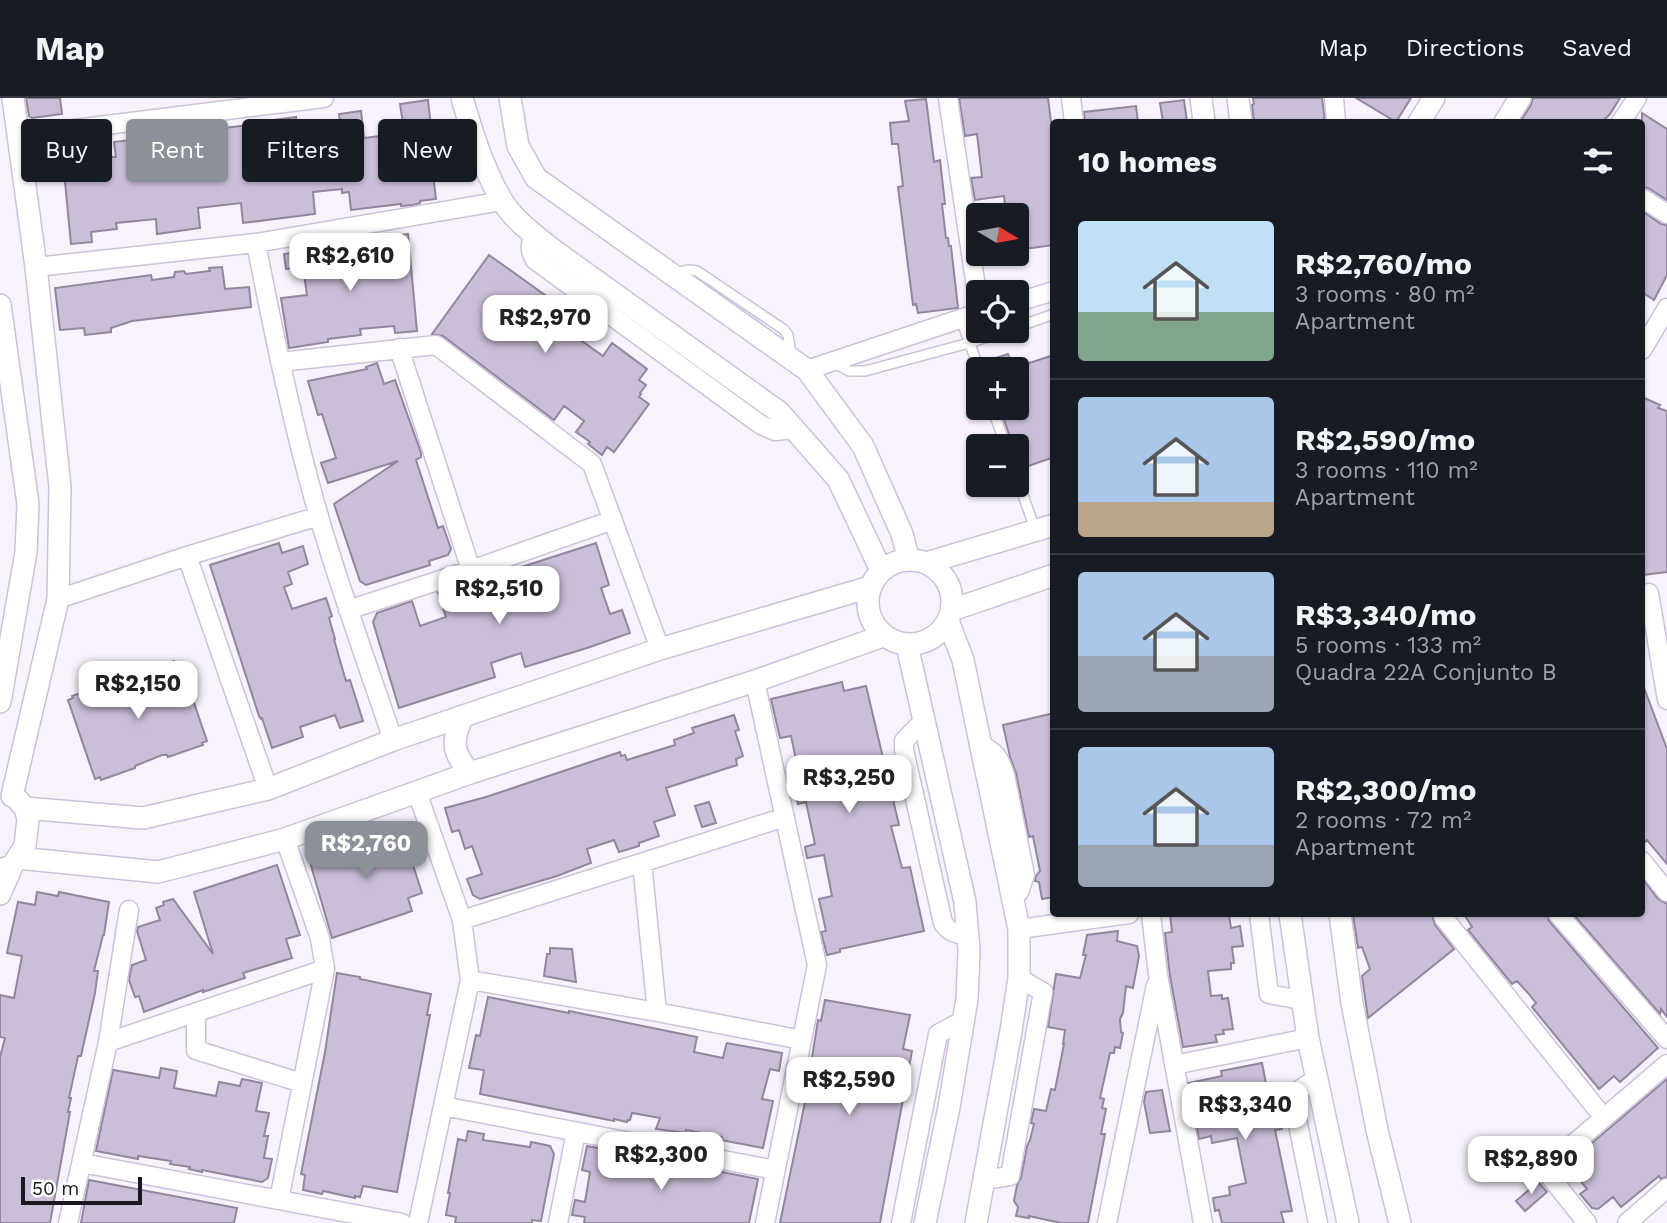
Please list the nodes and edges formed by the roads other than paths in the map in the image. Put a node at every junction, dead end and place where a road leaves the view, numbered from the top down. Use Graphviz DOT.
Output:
graph roads {
  1 [pos="13,98"];
  2 [pos="462,98"];
  3 [pos="510,98"];
  4 [pos="948,98"];
  5 [pos="1071,98"];
  6 [pos="1200,98"];
  7 [pos="1238,98"];
  8 [pos="1334,98"];
  9 [pos="1520,98"];
  10 [pos="1637,98"];
  11 [pos="314,99"];
  12 [pos="1074,119"];
  13 [pos="1204,119"];
  14 [pos="1241,119"];
  15 [pos="1336,119"];
  16 [pos="1507,119"];
  17 [pos="1623,119"];
  18 [pos="9,136"];
  19 [pos="1645,200"];
  20 [pos="502,201"];
  21 [pos="1667,214"];
  22 [pos="256,243"];
  23 [pos="36,267"];
  24 [pos="975,280"];
  25 [pos="1050,292"];
  26 [pos="1029,298"];
  27 [pos="0,305"];
  28 [pos="1645,313"];
  29 [pos="1050,315"];
  30 [pos="966,317"];
  31 [pos="1664,319"];
  32 [pos="1029,323"];
  33 [pos="970,343"];
  34 [pos="1645,346"];
  35 [pos="399,348"];
  36 [pos="975,357"];
  37 [pos="280,362"];
  38 [pos="832,362"];
  39 [pos="799,364"];
  40 [pos="1027,497"];
  41 [pos="319,516"];
  42 [pos="613,520"];
  43 [pos="1044,528"];
  44 [pos="187,556"];
  45 [pos="917,561"];
  46 [pos="471,569"];
  47 [pos="1050,577"];
  48 [pos="876,579"];
  49 [pos="1667,590"];
  50 [pos="1645,593"];
  51 [pos="58,599"];
  52 [pos="348,610"];
  53 [pos="950,615"];
  54 [pos="883,636"];
  55 [pos="907,645"];
  56 [pos="660,649"];
  57 [pos="755,681"];
  58 [pos="1667,700"];
  59 [pos="0,702"];
  60 [pos="463,716"];
  61 [pos="393,740"];
  62 [pos="470,773"];
  63 [pos="268,789"];
  64 [pos="417,792"];
  65 [pos="13,799"];
  66 [pos="785,817"];
  67 [pos="285,839"];
  68 [pos="642,863"];
  69 [pos="10,865"];
  70 [pos="1645,865"];
  71 [pos="1667,892"];
  72 [pos="0,894"];
  73 [pos="129,910"];
  74 [pos="1107,917"];
  75 [pos="1151,917"];
  76 [pos="1259,917"];
  77 [pos="1290,917"];
  78 [pos="1340,917"];
  79 [pos="1448,917"];
  80 [pos="1561,917"];
  81 [pos="462,920"];
  82 [pos="1019,929"];
  83 [pos="325,970"];
  84 [pos="1158,975"];
  85 [pos="470,980"];
  86 [pos="1301,1000"];
  87 [pos="196,1012"];
  88 [pos="657,1012"];
  89 [pos="964,1020"];
  90 [pos="1308,1038"];
  91 [pos="1667,1039"];
  92 [pos="802,1040"];
  93 [pos="108,1042"];
  94 [pos="1667,1064"];
  95 [pos="1174,1065"];
  96 [pos="1317,1078"];
  97 [pos="302,1083"];
  98 [pos="443,1106"];
  99 [pos="1604,1118"];
  100 [pos="576,1132"];
  101 [pos="82,1163"];
  102 [pos="775,1170"];
  103 [pos="1667,1189"];
  104 [pos="279,1200"];
  105 [pos="1401,1220"];
  106 [pos="68,1223"];
  107 [pos="402,1223"];
  108 [pos="418,1223"];
  109 [pos="558,1223"];
  110 [pos="765,1223"];
  111 [pos="901,1223"];
  112 [pos="925,1223"];
  113 [pos="975,1223"];
  114 [pos="1107,1223"];
  115 [pos="1203,1223"];
  116 [pos="1318,1223"];
  117 [pos="1348,1223"];
  118 [pos="1587,1223"];
  119 [pos="1627,1223"];
  1 -- 18 [label="street"];
  2 -- 20 [label="street"];
  3 -- 39 [label="street"];
  4 -- 24 [label="street"];
  5 -- 12 [label="street"];
  6 -- 13 [label="street"];
  7 -- 14 [label="street"];
  8 -- 15 [label="street"];
  9 -- 16 [label="street"];
  10 -- 17 [label="street"];
  11 -- 18 [label="street"];
  18 -- 23 [label="street"];
  19 -- 21 [label="street"];
  20 -- 22 [label="street"];
  20 -- 48 [label="street"];
  22 -- 23 [label="street"];
  22 -- 37 [label="street"];
  23 -- 51 [label="street"];
  25 -- 26 [label="street"];
  27 -- 59 [label="street"];
  28 -- 31 [label="street"];
  29 -- 32 [label="lane"];
  30 -- 38 [label="street"];
  31 -- 34 [label="street"];
  33 -- 36 [label="lane"];
  33 -- 38 [label="lane"];
  35 -- 37 [label="street"];
  35 -- 42 [label="street"];
  35 -- 46 [label="street"];
  37 -- 41 [label="street"];
  38 -- 39 [label="street"];
  39 -- 45 [label="street"];
  40 -- 43 [label="lane"];
  41 -- 44 [label="street"];
  41 -- 52 [label="street"];
  42 -- 46 [label="street"];
  42 -- 56 [label="street"];
  43 -- 45 [label="street"];
  44 -- 51 [label="street"];
  44 -- 63 [label="street"];
  45 -- 48 [label="street"];
  45 -- 53 [label="street"];
  46 -- 52 [label="street"];
  47 -- 53 [label="street"];
  48 -- 54 [label="street"];
  48 -- 56 [label="street"];
  49 -- 50 [label="street"];
  50 -- 58 [label="street"];
  51 -- 65 [label="street"];
  52 -- 61 [label="street"];
  53 -- 55 [label="street"];
  53 -- 82 [label="street"];
  54 -- 55 [label="street"];
  54 -- 57 [label="street"];
  55 -- 89 [label="street"];
  56 -- 60 [label="street"];
  57 -- 62 [label="street"];
  57 -- 66 [label="street"];
  60 -- 61 [label="street"];
  60 -- 62 [label="street"];
  61 -- 63 [label="street"];
  62 -- 64 [label="street"];
  63 -- 65 [label="street"];
  64 -- 67 [label="street"];
  64 -- 81 [label="street"];
  65 -- 69 [label="street"];
  66 -- 68 [label="street"];
  66 -- 92 [label="street"];
  67 -- 69 [label="street"];
  67 -- 83 [label="street"];
  68 -- 81 [label="street"];
  68 -- 88 [label="street"];
  69 -- 72 [label="street"];
  70 -- 71 [label="street"];
  73 -- 93 [label="street"];
  74 -- 82 [label="street"];
  75 -- 84 [label="street"];
  76 -- 86 [label="street"];
  77 -- 86 [label="street"];
  78 -- 105 [label="street"];
  79 -- 99 [label="street"];
  80 -- 91 [label="street"];
  81 -- 85 [label="street"];
  82 -- 113 [label="street"];
  83 -- 87 [label="street"];
  83 -- 97 [label="street"];
  84 -- 95 [label="street"];
  84 -- 114 [label="street"];
  85 -- 88 [label="street"];
  85 -- 98 [label="street"];
  86 -- 90 [label="street"];
  87 -- 93 [label="street"];
  87 -- 97 [label="street"];
  88 -- 92 [label="street"];
  89 -- 111 [label="street"];
  89 -- 112 [label="street"];
  90 -- 95 [label="street"];
  90 -- 96 [label="street"];
  92 -- 102 [label="street"];
  93 -- 101 [label="street"];
  94 -- 99 [label="street"];
  95 -- 115 [label="street"];
  96 -- 116 [label="street"];
  96 -- 117 [label="street"];
  97 -- 104 [label="street"];
  98 -- 100 [label="street"];
  98 -- 108 [label="street"];
  99 -- 118 [label="street"];
  100 -- 102 [label="street"];
  100 -- 109 [label="street"];
  101 -- 104 [label="street"];
  101 -- 106 [label="street"];
  102 -- 110 [label="street"];
  103 -- 119 [label="street"];
  104 -- 107 [label="street"];
}
